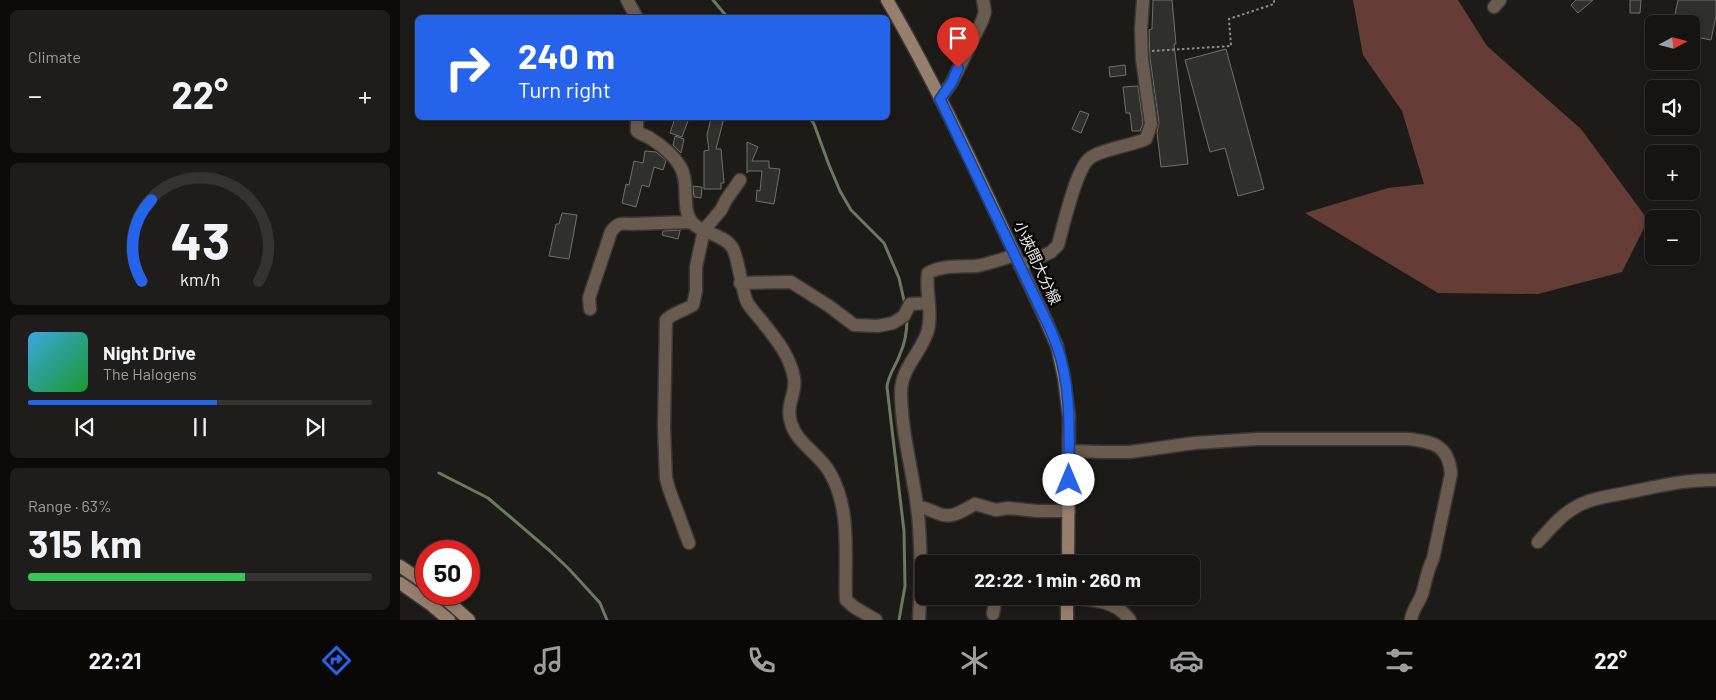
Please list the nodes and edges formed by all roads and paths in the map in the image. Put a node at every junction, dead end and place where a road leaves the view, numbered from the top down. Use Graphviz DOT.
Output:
graph roads {
  1 [pos="627,0"];
  2 [pos="887,0"];
  3 [pos="983,0"];
  4 [pos="1143,0"];
  5 [pos="1274,0"];
  6 [pos="635,15"];
  7 [pos="1142,51"];
  8 [pos="940,99"];
  9 [pos="637,120"];
  10 [pos="740,180"];
  11 [pos="691,222"];
  12 [pos="704,230"];
  13 [pos="1018,260"];
  14 [pos="740,283"];
  15 [pos="930,302"];
  16 [pos="590,309"];
  17 [pos="1069,450"];
  18 [pos="1716,480"];
  19 [pos="917,507"];
  20 [pos="1068,511"];
  21 [pos="1538,542"];
  22 [pos="689,543"];
  23 [pos="1068,555"];
  24 [pos="400,566"];
  25 [pos="415,576"];
  26 [pos="400,583"];
  27 [pos="452,605"];
  28 [pos="994,605"];
  29 [pos="1067,605"];
  30 [pos="1113,605"];
  31 [pos="993,614"];
  32 [pos="449,620"];
  33 [pos="469,620"];
  34 [pos="876,620"];
  35 [pos="919,620"];
  36 [pos="1067,620"];
  37 [pos="1130,620"];
  38 [pos="1411,620"];
  1 -- 6 [label="street"];
  2 -- 8 [label="main road, 小挾間大分線"];
  3 -- 8 [label="street"];
  4 -- 7 [label="street"];
  5 -- 7 [label="path"];
  7 -- 13 [label="street"];
  8 -- 13 [label="main road, 小挾間大分線"];
  9 -- 11 [label="street"];
  10 -- 12 [label="street"];
  11 -- 12 [label="street"];
  11 -- 16 [label="street"];
  12 -- 14 [label="street"];
  12 -- 22 [label="street"];
  13 -- 15 [label="street"];
  13 -- 17 [label="main road, 小挾間大分線"];
  14 -- 15 [label="street"];
  14 -- 34 [label="street"];
  15 -- 19 [label="street"];
  17 -- 20 [label="main road, 小挾間大分線"];
  17 -- 38 [label="street"];
  18 -- 21 [label="street"];
  19 -- 20 [label="street"];
  19 -- 35 [label="street"];
  20 -- 23 [label="main road, 小挾間大分線"];
  24 -- 25 [label="main road"];
  26 -- 32 [label="main road"];
  27 -- 33 [label="main road"];
  28 -- 31 [label="street"];
  29 -- 36 [label="main road"];
  30 -- 37 [label="street"];
}
